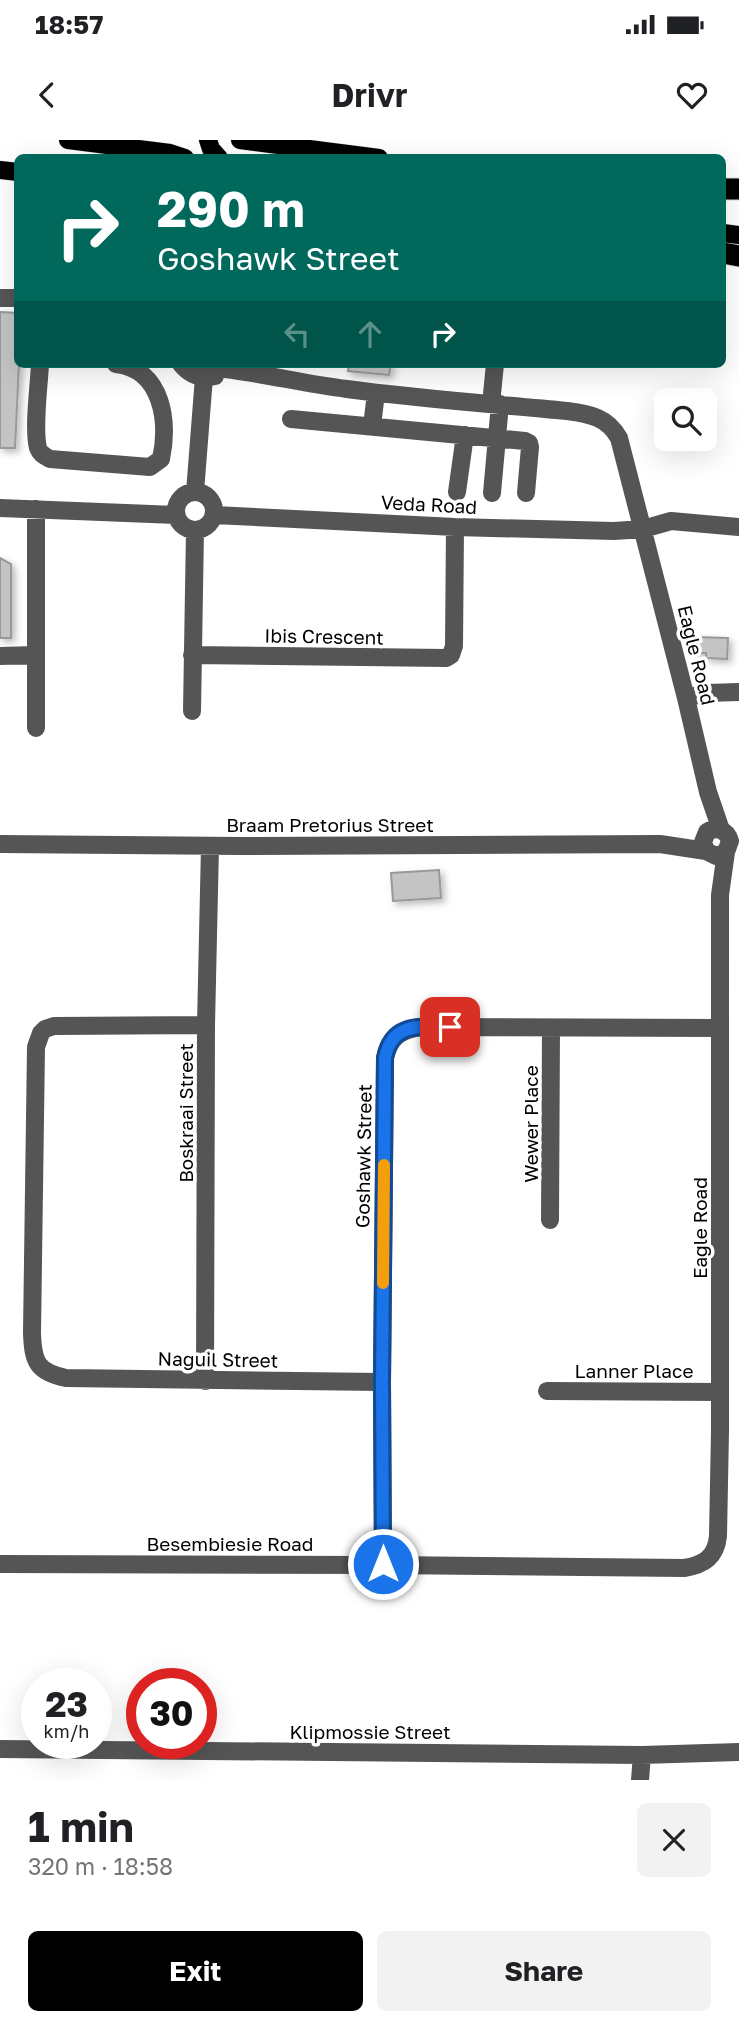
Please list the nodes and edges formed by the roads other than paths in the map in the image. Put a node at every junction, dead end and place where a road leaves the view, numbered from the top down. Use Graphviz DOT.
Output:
graph roads {
  1 [pos="68,140"];
  2 [pos="240,140"];
  3 [pos="173,154"];
  4 [pos="348,154"];
  5 [pos="40,368"];
  6 [pos="131,368"];
  7 [pos="185,368"];
  8 [pos="225,368"];
  9 [pos="250,368"];
  10 [pos="495,368"];
  11 [pos="204,377"];
  12 [pos="376,393"];
  13 [pos="496,404"];
  14 [pos="290,419"];
  15 [pos="372,426"];
  16 [pos="464,435"];
  17 [pos="497,438"];
  18 [pos="195,492"];
  19 [pos="457,492"];
  20 [pos="492,493"];
  21 [pos="526,493"];
  22 [pos="0,508"];
  23 [pos="36,509"];
  24 [pos="176,514"];
  25 [pos="214,515"];
  26 [pos="455,527"];
  27 [pos="739,527"];
  28 [pos="643,529"];
  29 [pos="195,530"];
  30 [pos="36,655"];
  31 [pos="192,655"];
  32 [pos="0,656"];
  33 [pos="739,692"];
  34 [pos="686,698"];
  35 [pos="192,712"];
  36 [pos="36,728"];
  37 [pos="721,840"];
  38 [pos="0,844"];
  39 [pos="210,846"];
  40 [pos="206,1025"];
  41 [pos="551,1028"];
  42 [pos="720,1028"];
  43 [pos="551,1220"];
  44 [pos="205,1381"];
  45 [pos="382,1382"];
  46 [pos="547,1391"];
  47 [pos="720,1392"];
  48 [pos="709,1559"];
  49 [pos="0,1564"];
  50 [pos="383,1564"];
  51 [pos="0,1749"];
  52 [pos="739,1752"];
  53 [pos="642,1755"];
  54 [pos="640,1780"];
  1 -- 3 [label="main road"];
  2 -- 4 [label="main road"];
  5 -- 6 [label="street"];
  7 -- 11 [label="street"];
  8 -- 11 [label="street"];
  9 -- 12 [label="street, Eagle Road"];
  10 -- 13 [label="street"];
  11 -- 18 [label="street"];
  12 -- 13 [label="street, Eagle Road"];
  12 -- 15 [label="street"];
  13 -- 17 [label="street"];
  13 -- 28 [label="street, Eagle Road"];
  14 -- 15 [label="street"];
  15 -- 16 [label="street"];
  16 -- 17 [label="street"];
  16 -- 19 [label="street"];
  17 -- 20 [label="street"];
  17 -- 21 [label="street"];
  18 -- 24 [label="street"];
  18 -- 25 [label="street"];
  22 -- 23 [label="street"];
  23 -- 24 [label="street"];
  23 -- 30 [label="street"];
  24 -- 29 [label="street"];
  25 -- 26 [label="street, Veda Road"];
  25 -- 29 [label="street"];
  26 -- 28 [label="street, Veda Road"];
  26 -- 31 [label="street, Ibis Crescent"];
  27 -- 28 [label="street, Veda Road"];
  28 -- 34 [label="street, Eagle Road"];
  29 -- 31 [label="street"];
  30 -- 32 [label="street"];
  30 -- 36 [label="street"];
  31 -- 35 [label="street"];
  33 -- 34 [label="street"];
  34 -- 37 [label="street, Eagle Road"];
  37 -- 39 [label="street, Braam Pretorius Street"];
  37 -- 42 [label="street, Eagle Road"];
  38 -- 39 [label="street, Braam Pretorius Street"];
  39 -- 40 [label="street, Boskraai Street"];
  40 -- 44 [label="street, Boskraai Street"];
  40 -- 44 [label="street, Naguil Street"];
  41 -- 42 [label="street, Goshawk Street"];
  41 -- 43 [label="street, Wewer Place"];
  41 -- 45 [label="street, Goshawk Street"];
  42 -- 47 [label="street, Eagle Road"];
  44 -- 45 [label="street, Naguil Street"];
  45 -- 50 [label="street, Goshawk Street"];
  46 -- 47 [label="street, Lanner Place"];
  47 -- 48 [label="street, Eagle Road"];
  48 -- 50 [label="street, Besembiesie Road"];
  49 -- 50 [label="street, Besembiesie Road"];
  51 -- 53 [label="street, Klipmossie Street"];
  52 -- 53 [label="street, Klipmossie Street"];
  53 -- 54 [label="street"];
}
